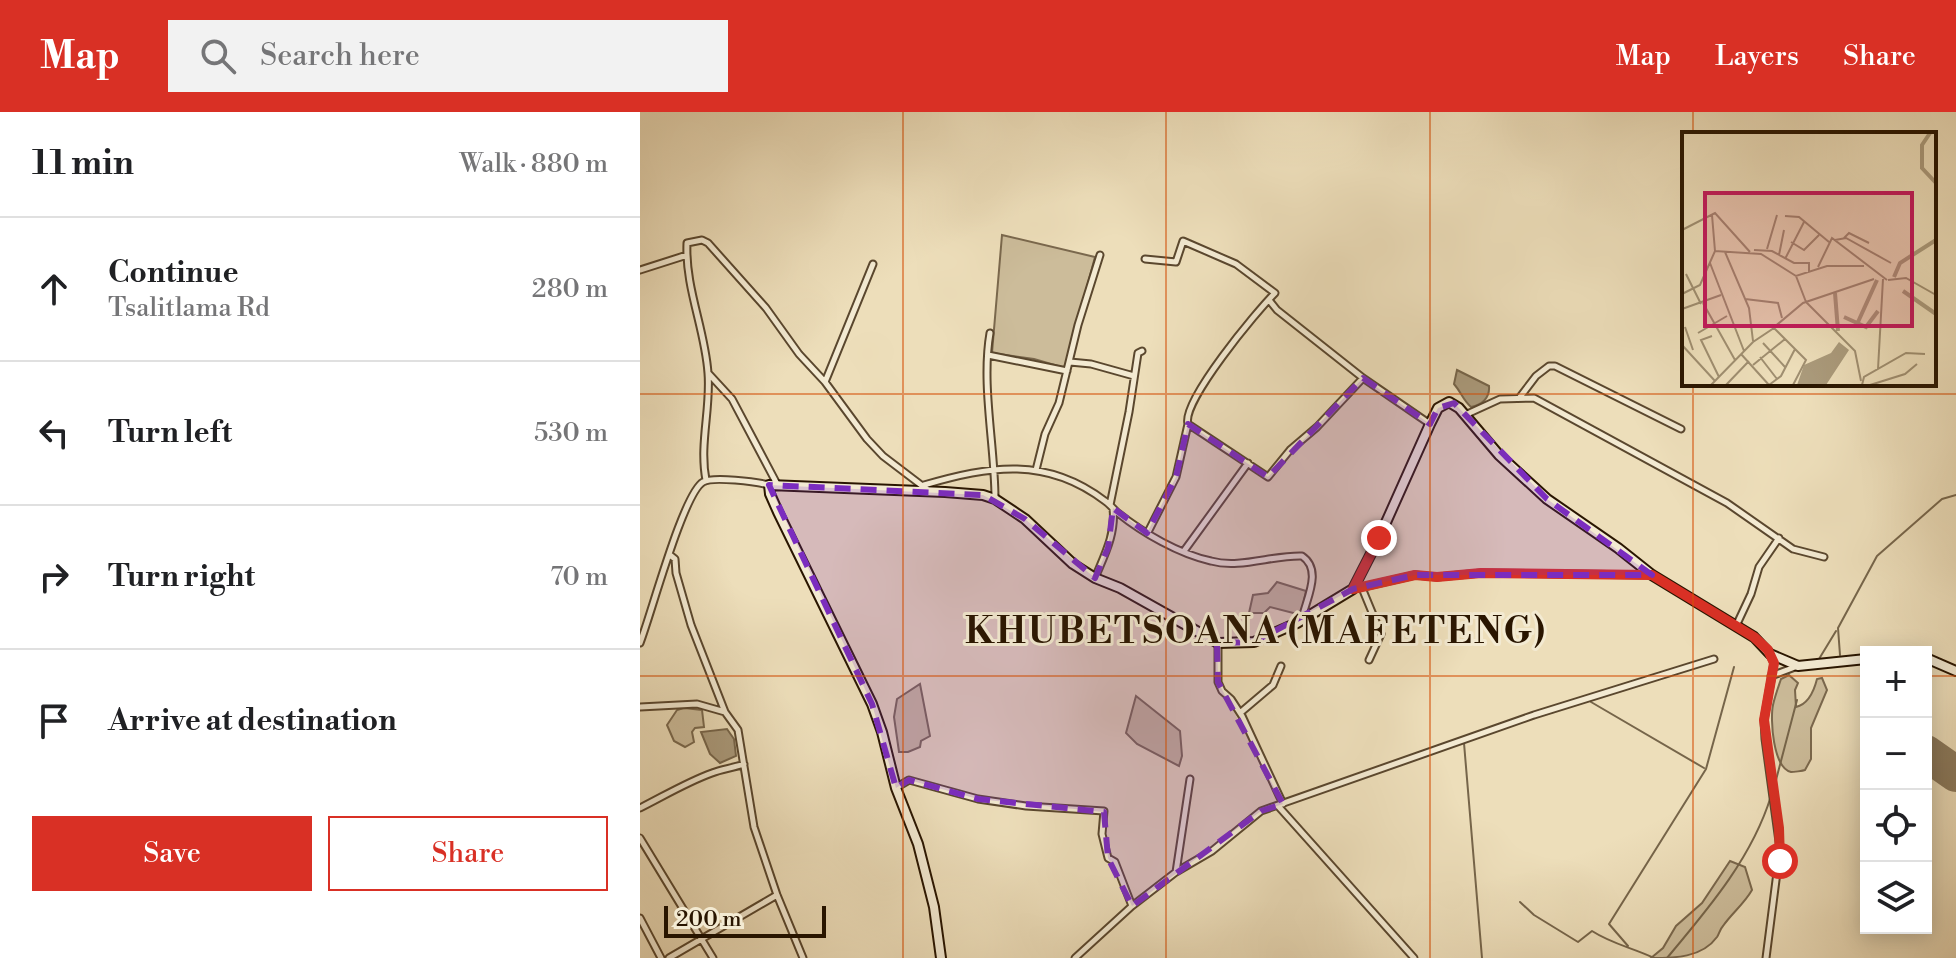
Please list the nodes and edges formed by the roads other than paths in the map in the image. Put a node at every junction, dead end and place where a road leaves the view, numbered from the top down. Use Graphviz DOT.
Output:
graph roads {
  1 [pos="687,255"];
  2 [pos="1100,255"];
  3 [pos="1145,259"];
  4 [pos="873,264"];
  5 [pos="640,270"];
  6 [pos="1269,300"];
  7 [pos="990,333"];
  8 [pos="1142,351"];
  9 [pos="988,355"];
  10 [pos="1070,362"];
  11 [pos="1067,371"];
  12 [pos="708,374"];
  13 [pos="1134,376"];
  14 [pos="1363,378"];
  15 [pos="825,382"];
  16 [pos="1520,397"];
  17 [pos="1465,415"];
  18 [pos="1188,424"];
  19 [pos="1430,424"];
  20 [pos="1681,429"];
  21 [pos="1248,463"];
  22 [pos="995,469"];
  23 [pos="1036,470"];
  24 [pos="706,480"];
  25 [pos="773,485"];
  26 [pos="927,489"];
  27 [pos="995,499"];
  28 [pos="1111,506"];
  29 [pos="1148,532"];
  30 [pos="1779,538"];
  31 [pos="1184,551"];
  32 [pos="670,555"];
  33 [pos="1824,557"];
  34 [pos="1652,575"];
  35 [pos="1095,578"];
  36 [pos="1358,588"];
  37 [pos="1302,620"];
  38 [pos="1736,626"];
  39 [pos="640,643"];
  40 [pos="1218,643"];
  41 [pos="1714,659"];
  42 [pos="1369,660"];
  43 [pos="1860,660"];
  44 [pos="1932,661"];
  45 [pos="1778,664"];
  46 [pos="1281,666"];
  47 [pos="1956,671"];
  48 [pos="640,707"];
  49 [pos="725,712"];
  50 [pos="1240,713"];
  51 [pos="744,764"];
  52 [pos="1190,779"];
  53 [pos="896,788"];
  54 [pos="1281,805"];
  55 [pos="640,808"];
  56 [pos="640,838"];
  57 [pos="1176,872"];
  58 [pos="777,895"];
  59 [pos="1132,906"];
  60 [pos="640,918"];
  61 [pos="701,938"];
  62 [pos="661,958"];
  63 [pos="669,958"];
  64 [pos="713,958"];
  65 [pos="803,958"];
  66 [pos="941,958"];
  67 [pos="1075,958"];
  68 [pos="1414,958"];
  69 [pos="1766,958"];
  1 -- 5 [label="street"];
  1 -- 12 [label="street"];
  1 -- 15 [label="street"];
  2 -- 10 [label="street"];
  3 -- 6 [label="street"];
  4 -- 15 [label="street"];
  6 -- 14 [label="street"];
  6 -- 18 [label="street"];
  7 -- 9 [label="street"];
  8 -- 13 [label="street"];
  9 -- 11 [label="street"];
  9 -- 22 [label="street"];
  10 -- 11 [label="street"];
  10 -- 13 [label="street"];
  11 -- 23 [label="street"];
  12 -- 24 [label="street"];
  12 -- 25 [label="street"];
  13 -- 28 [label="street"];
  14 -- 19 [label="street"];
  14 -- 21 [label="street"];
  15 -- 26 [label="street"];
  16 -- 17 [label="street"];
  16 -- 20 [label="street"];
  16 -- 30 [label="street"];
  17 -- 19 [label="street"];
  17 -- 34 [label="street"];
  18 -- 21 [label="street"];
  18 -- 29 [label="street"];
  19 -- 36 [label="street"];
  21 -- 31 [label="street"];
  22 -- 23 [label="street"];
  22 -- 26 [label="street"];
  22 -- 27 [label="street"];
  23 -- 28 [label="street"];
  24 -- 25 [label="street"];
  24 -- 32 [label="street"];
  25 -- 26 [label="street"];
  25 -- 53 [label="street"];
  26 -- 27 [label="street"];
  27 -- 35 [label="street"];
  28 -- 29 [label="street"];
  28 -- 35 [label="street"];
  29 -- 31 [label="street"];
  30 -- 33 [label="street"];
  30 -- 38 [label="street"];
  31 -- 37 [label="street"];
  32 -- 39 [label="street"];
  32 -- 49 [label="street"];
  34 -- 36 [label="street"];
  34 -- 38 [label="street"];
  35 -- 40 [label="street"];
  36 -- 37 [label="street"];
  36 -- 42 [label="street"];
  37 -- 40 [label="street"];
  38 -- 45 [label="street"];
  40 -- 50 [label="street"];
  41 -- 54 [label="street"];
  43 -- 45 [label="street"];
  44 -- 47 [label="street"];
  45 -- 69 [label="street"];
  46 -- 50 [label="street"];
  48 -- 49 [label="street"];
  49 -- 51 [label="street"];
  50 -- 54 [label="street"];
  51 -- 55 [label="street"];
  51 -- 58 [label="street"];
  52 -- 57 [label="street"];
  53 -- 59 [label="street"];
  53 -- 66 [label="street"];
  54 -- 57 [label="street"];
  54 -- 68 [label="street"];
  56 -- 61 [label="street"];
  57 -- 59 [label="street"];
  58 -- 61 [label="street"];
  58 -- 65 [label="street"];
  59 -- 67 [label="street"];
  60 -- 62 [label="street"];
  61 -- 63 [label="street"];
  61 -- 64 [label="street"];
}
